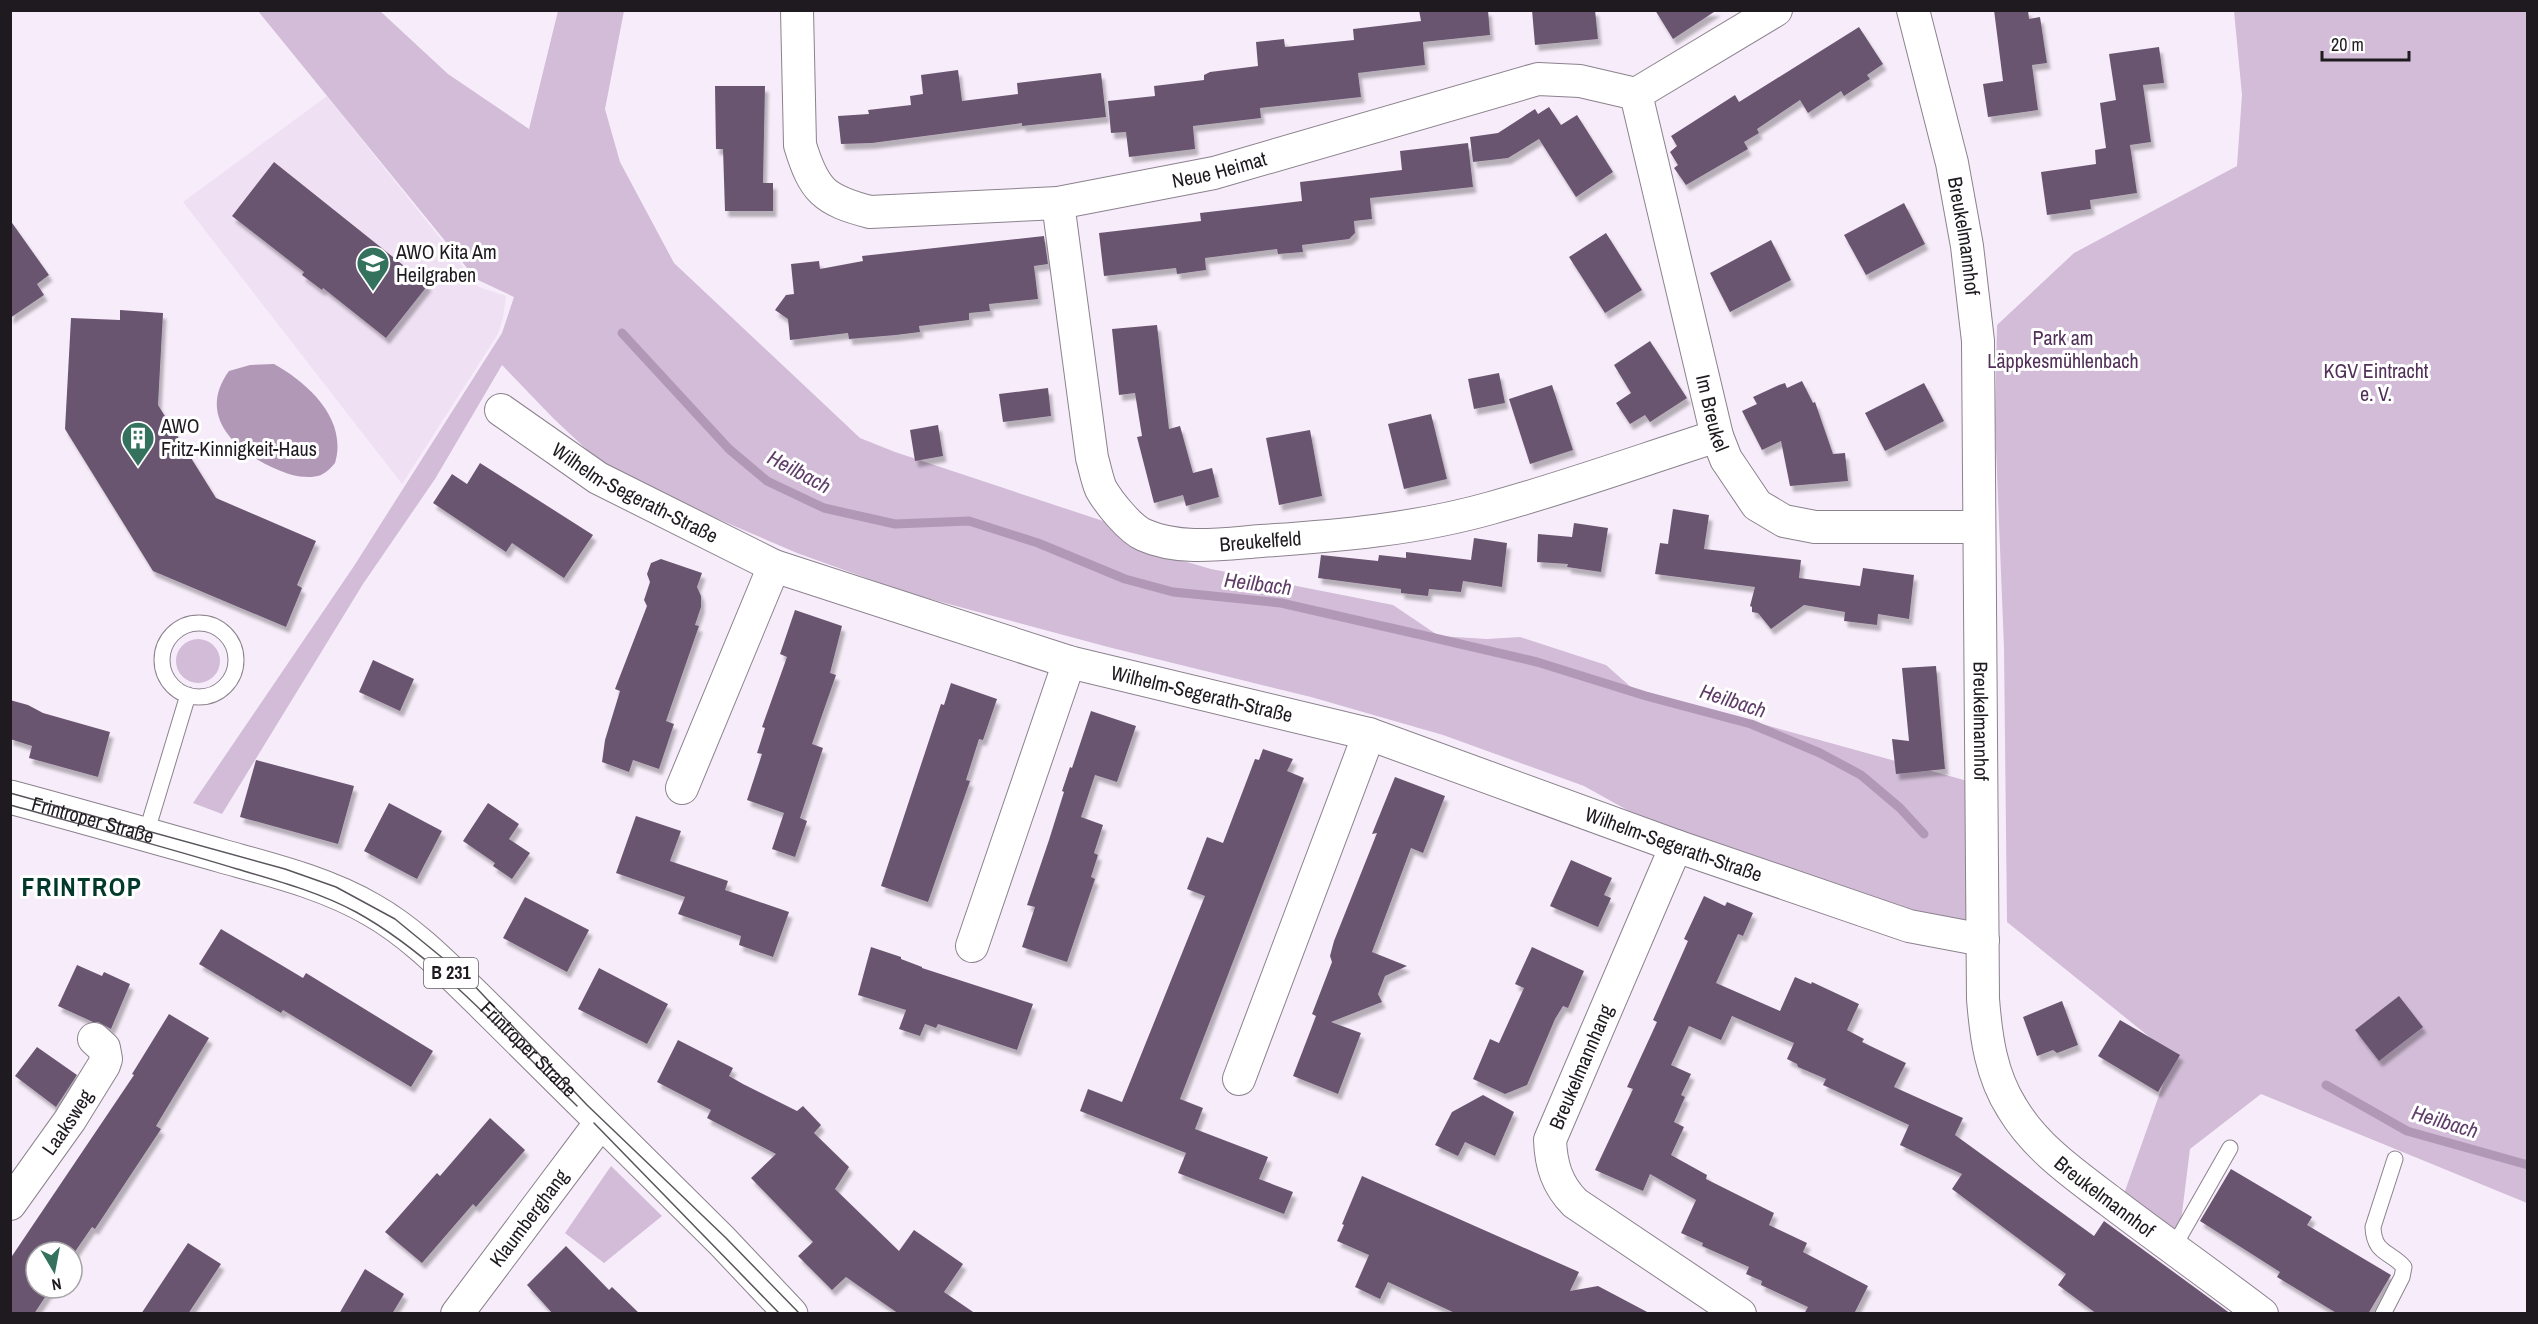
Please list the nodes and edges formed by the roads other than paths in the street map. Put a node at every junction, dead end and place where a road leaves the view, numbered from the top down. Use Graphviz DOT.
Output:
graph roads {
  1 [pos="797,10"];
  2 [pos="1776,10"];
  3 [pos="1913,10"];
  4 [pos="1636,94"];
  5 [pos="1058,203"];
  6 [pos="501,410"];
  7 [pos="1717,436"];
  8 [pos="1978,527"];
  9 [pos="774,566"];
  10 [pos="1070,662"];
  11 [pos="188,695"];
  12 [pos="1369,734"];
  13 [pos="682,788"];
  14 [pos="10,797"];
  15 [pos="146,834"];
  16 [pos="1676,846"];
  17 [pos="1983,940"];
  18 [pos="972,946"];
  19 [pos="94,1040"];
  20 [pos="1239,1079"];
  21 [pos="601,1122"];
  22 [pos="2230,1148"];
  23 [pos="2395,1159"];
  24 [pos="10,1204"];
  25 [pos="2173,1248"];
  26 [pos="457,1314"];
  27 [pos="791,1314"];
  28 [pos="1740,1314"];
  29 [pos="2262,1314"];
  30 [pos="2383,1314"];
  1 -- 5 [label="street, Neue Heimat"];
  2 -- 4 [label="street"];
  3 -- 8 [label="street, Breukelmannhof"];
  4 -- 5 [label="street, Neue Heimat"];
  4 -- 7 [label="street, Im Breukel"];
  5 -- 7 [label="street, Breukelfeld"];
  6 -- 9 [label="street, Wilhelm-Segerath-Straße"];
  7 -- 8 [label="street, Im Breukel"];
  8 -- 17 [label="street, Breukelmannhof"];
  9 -- 10 [label="street, Wilhelm-Segerath-Straße"];
  9 -- 13 [label="street"];
  10 -- 12 [label="street, Wilhelm-Segerath-Straße"];
  10 -- 18 [label="street"];
  11 -- 11 [label="lane"];
  11 -- 15 [label="lane"];
  12 -- 16 [label="street, Wilhelm-Segerath-Straße"];
  12 -- 20 [label="street"];
  14 -- 15 [label="main road, Frintroper Straße / B 231"];
  15 -- 21 [label="main road, Frintroper Straße / B 231"];
  16 -- 17 [label="street, Wilhelm-Segerath-Straße"];
  16 -- 28 [label="street, Breukelmannhang"];
  17 -- 25 [label="street, Breukelmannhof"];
  19 -- 24 [label="street, Laaksweg"];
  21 -- 26 [label="street, Klaumberghang"];
  21 -- 27 [label="main road, Frintroper Straße / B 231"];
  22 -- 25 [label="lane"];
  23 -- 30 [label="lane"];
  25 -- 29 [label="street, Breukelmannhof"];
}
